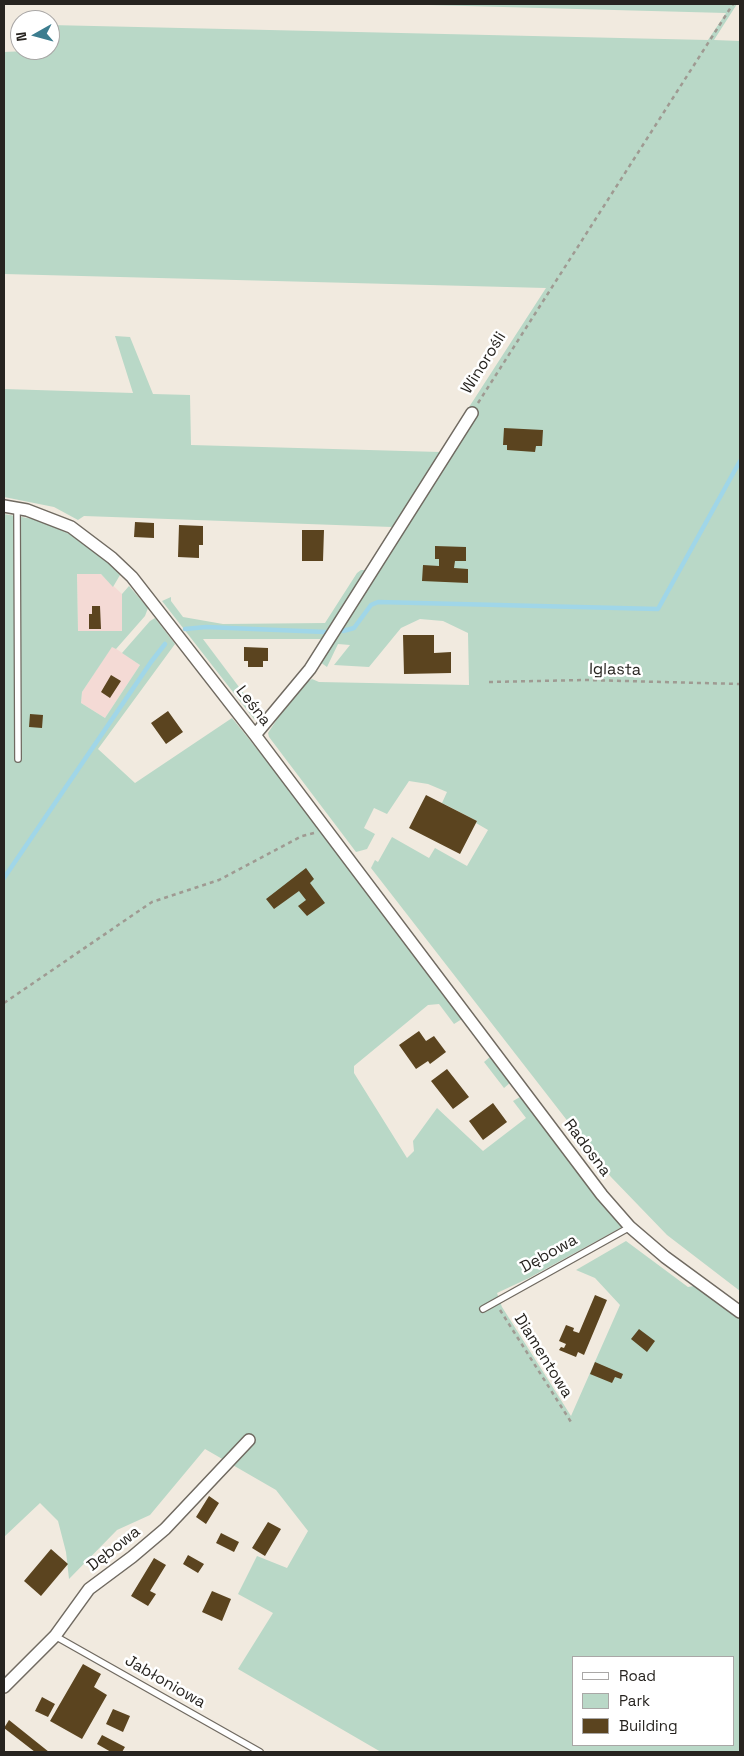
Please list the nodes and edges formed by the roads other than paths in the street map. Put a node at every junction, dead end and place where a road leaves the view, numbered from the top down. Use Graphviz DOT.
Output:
graph roads {
  1 [pos="472,413"];
  2 [pos="4,506"];
  3 [pos="17,508"];
  4 [pos="255,735"];
  5 [pos="18,759"];
  6 [pos="438,976"];
  7 [pos="630,1227"];
  8 [pos="483,1309"];
  9 [pos="740,1312"];
  10 [pos="249,1440"];
  11 [pos="55,1636"];
  12 [pos="4,1687"];
  13 [pos="260,1752"];
  1 -- 4 [label="street, Winorośli"];
  2 -- 3 [label="street, Leśna"];
  3 -- 4 [label="street, Leśna"];
  3 -- 5 [label="lane"];
  4 -- 6 [label="street, Leśna"];
  6 -- 7 [label="street, Radosna"];
  7 -- 8 [label="lane, Dębowa"];
  7 -- 9 [label="street, Radosna"];
  10 -- 11 [label="street, Dębowa"];
  11 -- 12 [label="street, Dębowa"];
  11 -- 13 [label="lane, Jabłoniowa"];
}
